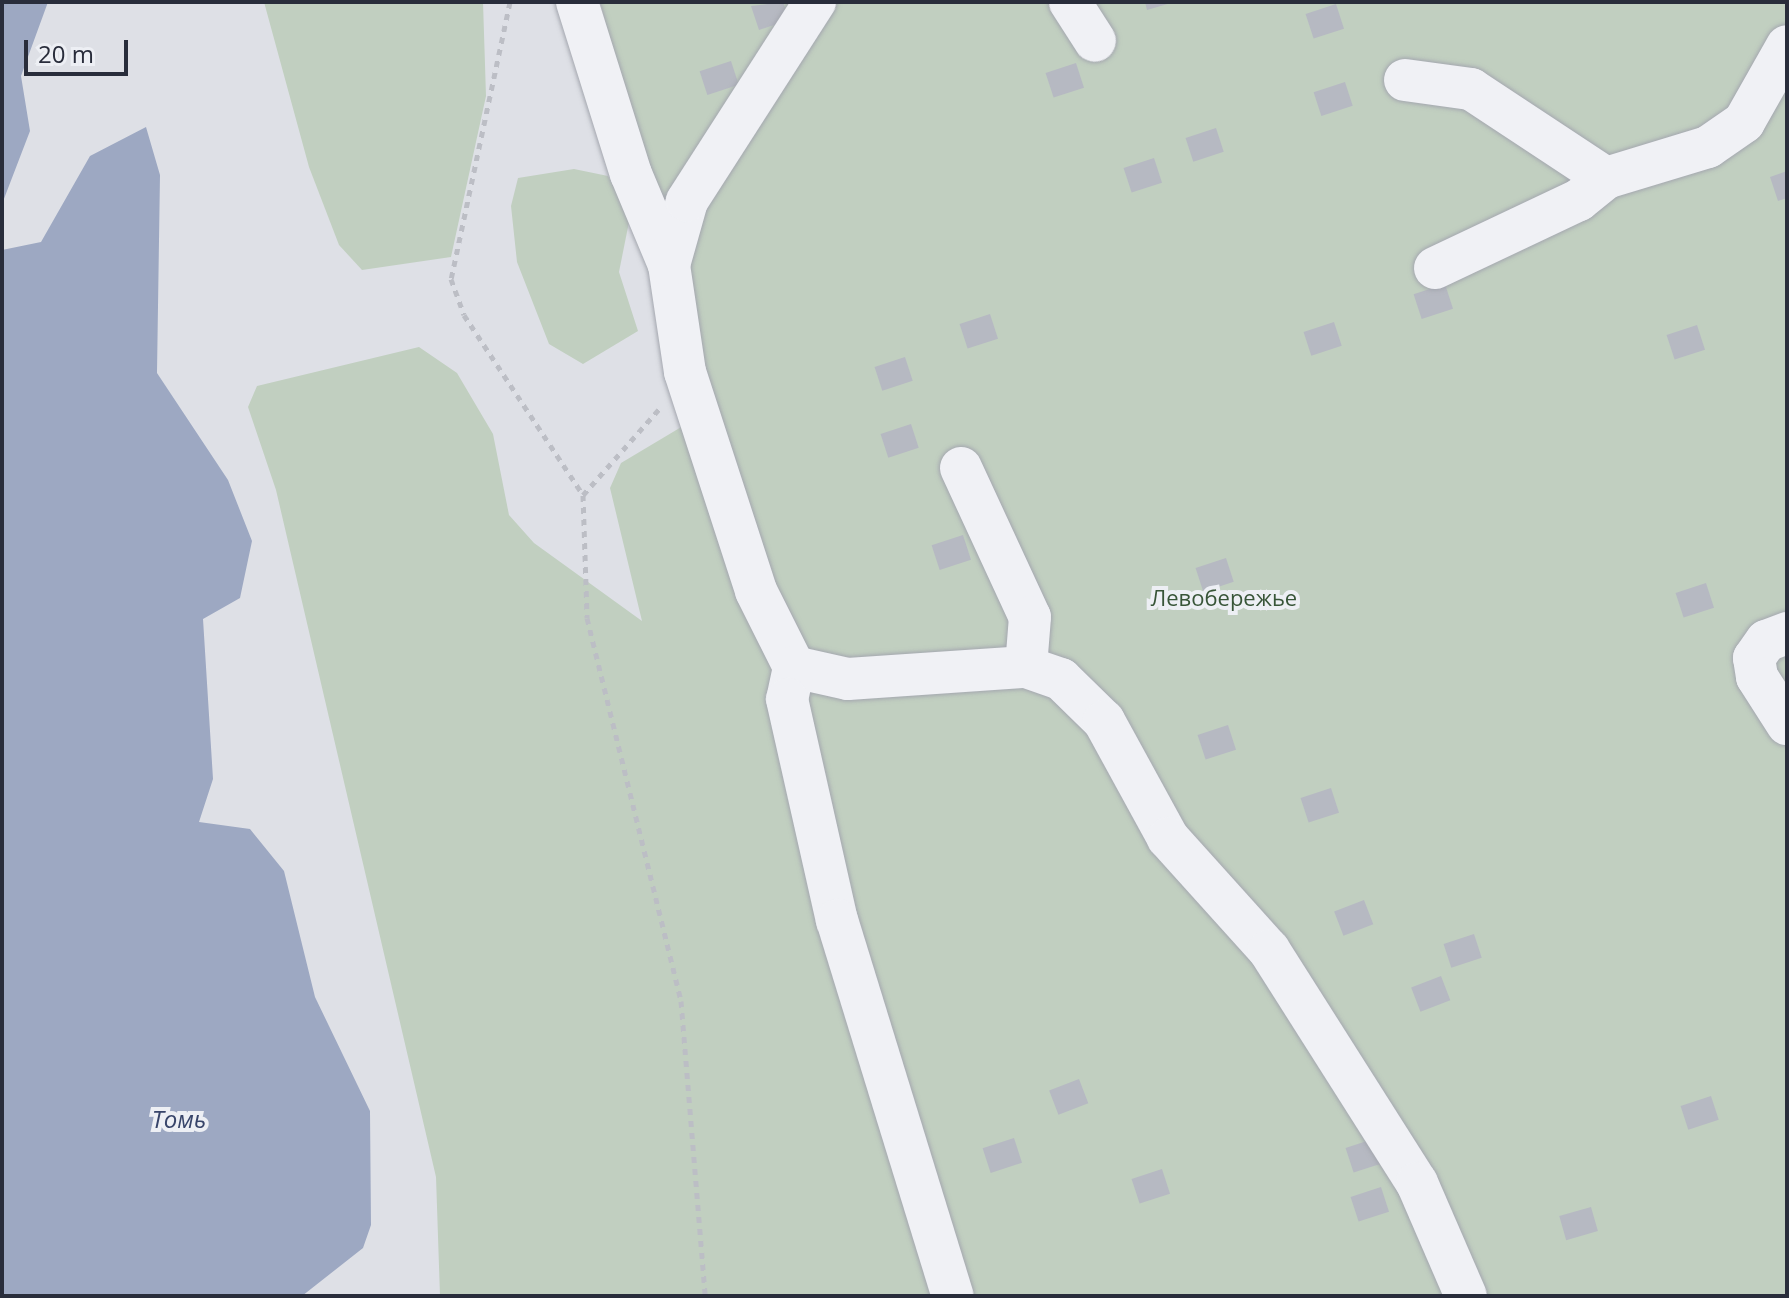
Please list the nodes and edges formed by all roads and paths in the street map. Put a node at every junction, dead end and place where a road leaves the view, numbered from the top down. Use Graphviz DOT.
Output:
graph roads {
  1 [pos="510,2"];
  2 [pos="577,2"];
  3 [pos="815,2"];
  4 [pos="1070,2"];
  5 [pos="1095,41"];
  6 [pos="1787,46"];
  7 [pos="1405,80"];
  8 [pos="1606,178"];
  9 [pos="669,265"];
  10 [pos="1435,268"];
  11 [pos="685,372"];
  12 [pos="961,468"];
  13 [pos="583,495"];
  14 [pos="1787,633"];
  15 [pos="794,667"];
  16 [pos="1026,667"];
  17 [pos="1787,724"];
  18 [pos="705,1296"];
  19 [pos="953,1296"];
  20 [pos="1466,1296"];
  1 -- 13 [label="path"];
  2 -- 9 [label="street"];
  3 -- 9 [label="street"];
  4 -- 5 [label="street"];
  6 -- 8 [label="street"];
  7 -- 8 [label="street"];
  8 -- 10 [label="street"];
  9 -- 11 [label="street"];
  11 -- 13 [label="path"];
  11 -- 15 [label="street"];
  12 -- 16 [label="street"];
  13 -- 18 [label="path"];
  14 -- 17 [label="street"];
  15 -- 16 [label="street"];
  15 -- 19 [label="street"];
  16 -- 20 [label="street"];
}
